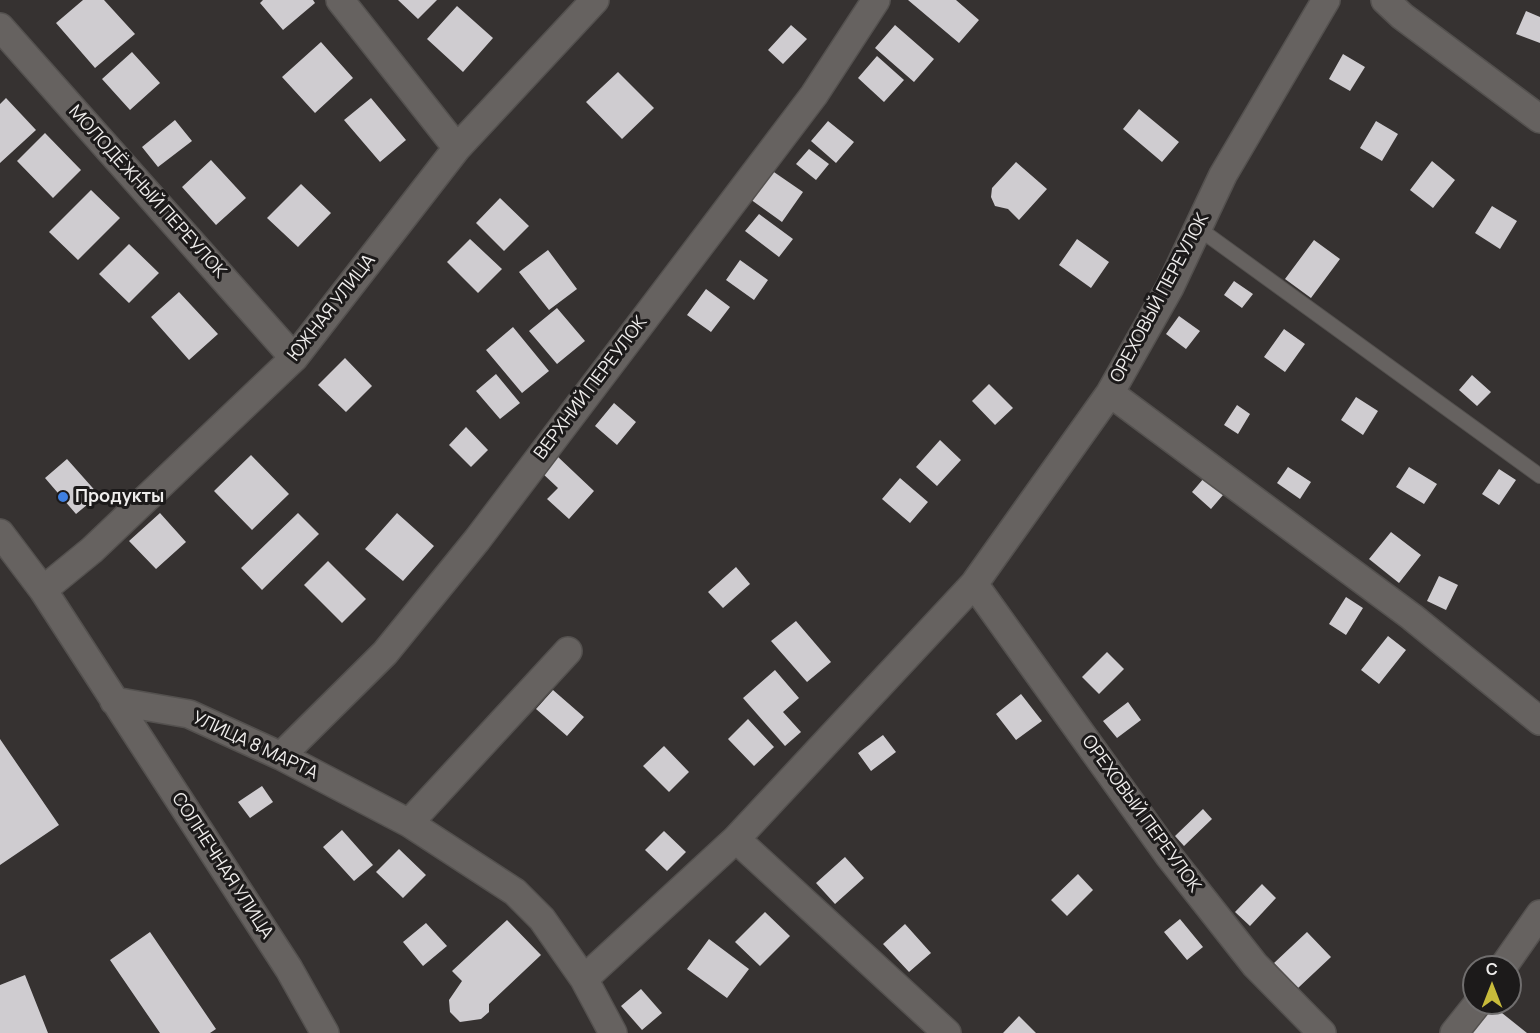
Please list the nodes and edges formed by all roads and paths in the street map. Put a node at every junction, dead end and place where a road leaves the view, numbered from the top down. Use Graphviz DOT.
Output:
graph roads {
  1 [pos="340,0"];
  2 [pos="595,0"];
  3 [pos="876,0"];
  4 [pos="1326,0"];
  5 [pos="1385,0"];
  6 [pos="0,27"];
  7 [pos="1540,119"];
  8 [pos="457,148"];
  9 [pos="1198,228"];
  10 [pos="294,358"];
  11 [pos="1110,393"];
  12 [pos="1540,476"];
  13 [pos="0,533"];
  14 [pos="974,584"];
  15 [pos="43,590"];
  16 [pos="568,651"];
  17 [pos="114,700"];
  18 [pos="1540,721"];
  19 [pos="281,756"];
  20 [pos="409,823"];
  21 [pos="736,839"];
  22 [pos="1540,914"];
  23 [pos="1511,955"];
  24 [pos="584,979"];
  25 [pos="1468,1015"];
  26 [pos="326,1033"];
  27 [pos="613,1033"];
  28 [pos="946,1033"];
  29 [pos="1322,1033"];
  30 [pos="1454,1033"];
  1 -- 8 [label="street"];
  2 -- 8 [label="street, ЮЖНАЯ УЛИЦА"];
  3 -- 19 [label="street, ВЕРХНИЙ ПЕРЕУЛОК"];
  4 -- 9 [label="street, ОРЕХОВЫЙ ПЕРЕУЛОК"];
  5 -- 7 [label="street"];
  6 -- 10 [label="street, МОЛОДЁЖНЫЙ ПЕРЕУЛОК"];
  8 -- 10 [label="street, ЮЖНАЯ УЛИЦА"];
  9 -- 11 [label="street, ОРЕХОВЫЙ ПЕРЕУЛОК"];
  9 -- 12 [label="lane"];
  10 -- 15 [label="street, ЮЖНАЯ УЛИЦА"];
  11 -- 14 [label="street, ОРЕХОВЫЙ ПЕРЕУЛОК"];
  11 -- 18 [label="street"];
  13 -- 15 [label="street"];
  14 -- 21 [label="street, ОРЕХОВЫЙ ПЕРЕУЛОК"];
  14 -- 29 [label="street, ОРЕХОВЫЙ ПЕРЕУЛОК"];
  15 -- 17 [label="street"];
  16 -- 20 [label="street"];
  17 -- 19 [label="street, УЛИЦА 8 МАРТА"];
  17 -- 26 [label="street, СОЛНЕЧНАЯ УЛИЦА"];
  19 -- 20 [label="street, УЛИЦА 8 МАРТА"];
  20 -- 24 [label="street, УЛИЦА 8 МАРТА"];
  21 -- 24 [label="street, ОРЕХОВЫЙ ПЕРЕУЛОК"];
  21 -- 28 [label="street"];
  22 -- 23 [label="street"];
  24 -- 27 [label="street, УЛИЦА 8 МАРТА"];
  25 -- 30 [label="street"];
}
